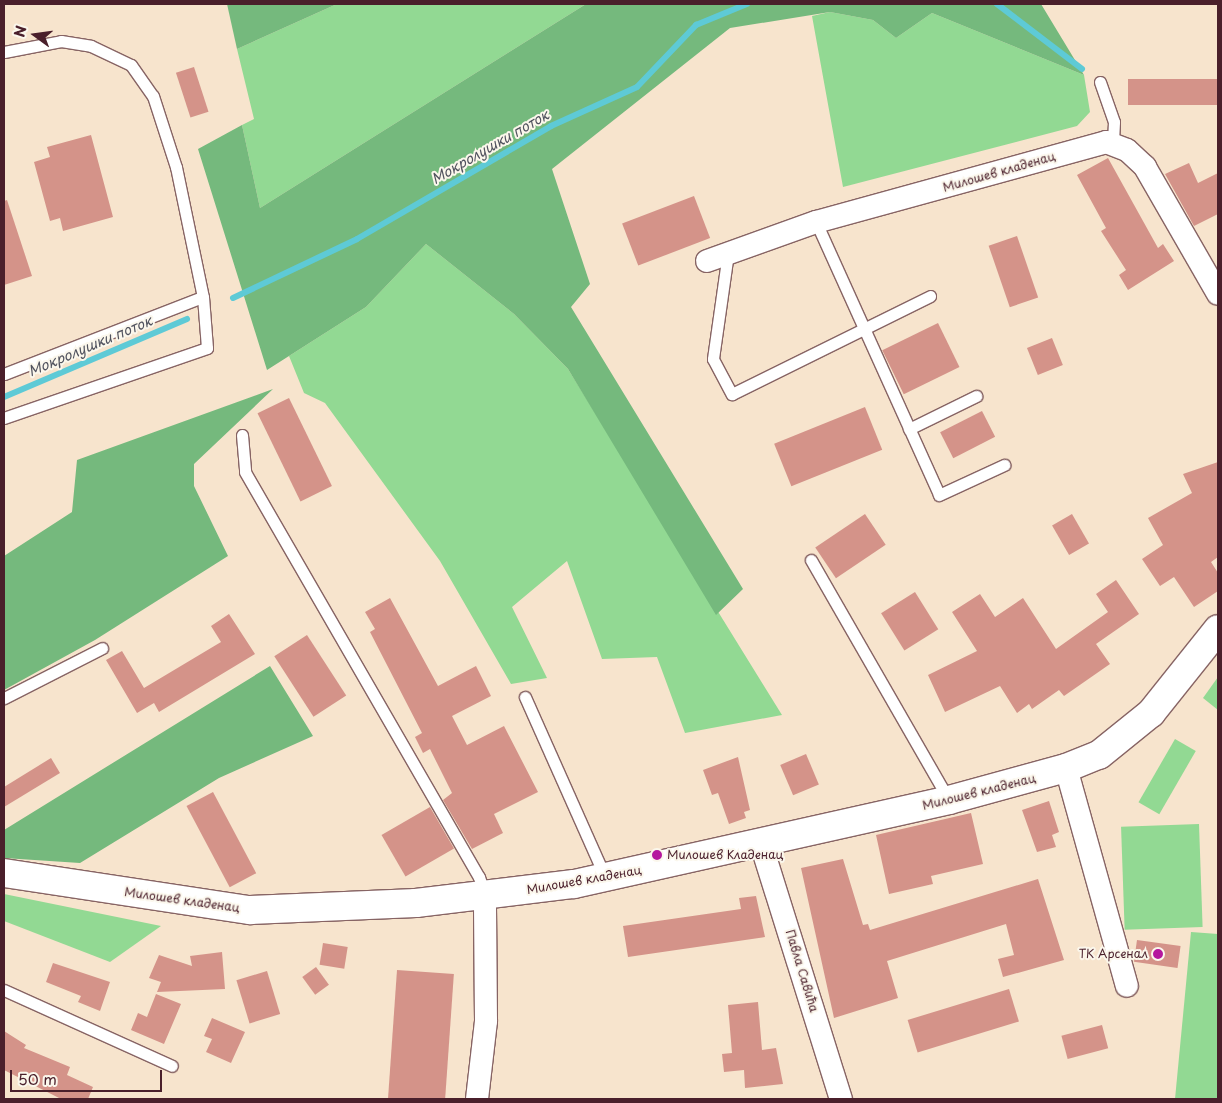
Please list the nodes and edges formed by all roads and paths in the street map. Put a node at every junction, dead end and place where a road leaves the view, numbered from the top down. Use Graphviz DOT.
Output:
graph roads {
  1 [pos="4,52"];
  2 [pos="1100,82"];
  3 [pos="1114,143"];
  4 [pos="816,222"];
  5 [pos="728,253"];
  6 [pos="707,261"];
  7 [pos="1218,294"];
  8 [pos="930,296"];
  9 [pos="203,298"];
  10 [pos="862,328"];
  11 [pos="4,374"];
  12 [pos="976,396"];
  13 [pos="4,418"];
  14 [pos="909,429"];
  15 [pos="242,435"];
  16 [pos="1004,465"];
  17 [pos="811,560"];
  18 [pos="1218,629"];
  19 [pos="102,648"];
  20 [pos="526,697"];
  21 [pos="4,698"];
  22 [pos="1066,768"];
  23 [pos="949,800"];
  24 [pos="761,844"];
  25 [pos="4,873"];
  26 [pos="605,878"];
  27 [pos="485,896"];
  28 [pos="1127,986"];
  29 [pos="4,990"];
  30 [pos="172,1066"];
  31 [pos="477,1099"];
  32 [pos="841,1099"];
  1 -- 9 [label="lane"];
  2 -- 3 [label="lane"];
  3 -- 4 [label="street, Милошев кладенац"];
  3 -- 7 [label="street"];
  4 -- 5 [label="street, Милошев кладенац"];
  4 -- 10 [label="lane"];
  5 -- 6 [label="street, Милошев кладенац"];
  5 -- 10 [label="lane"];
  8 -- 10 [label="lane"];
  9 -- 11 [label="lane"];
  9 -- 13 [label="lane"];
  10 -- 14 [label="lane"];
  12 -- 14 [label="lane"];
  14 -- 16 [label="lane"];
  15 -- 27 [label="lane"];
  17 -- 23 [label="lane"];
  18 -- 22 [label="street, Милошев кладенац"];
  19 -- 21 [label="lane"];
  20 -- 26 [label="lane"];
  22 -- 23 [label="street, Милошев кладенац"];
  22 -- 28 [label="street"];
  23 -- 24 [label="street, Милошев кладенац"];
  24 -- 26 [label="street, Милошев кладенац"];
  24 -- 32 [label="street, Павла Савића"];
  25 -- 27 [label="street, Милошев кладенац"];
  26 -- 27 [label="street, Милошев кладенац"];
  27 -- 31 [label="street"];
  29 -- 30 [label="lane"];
}
